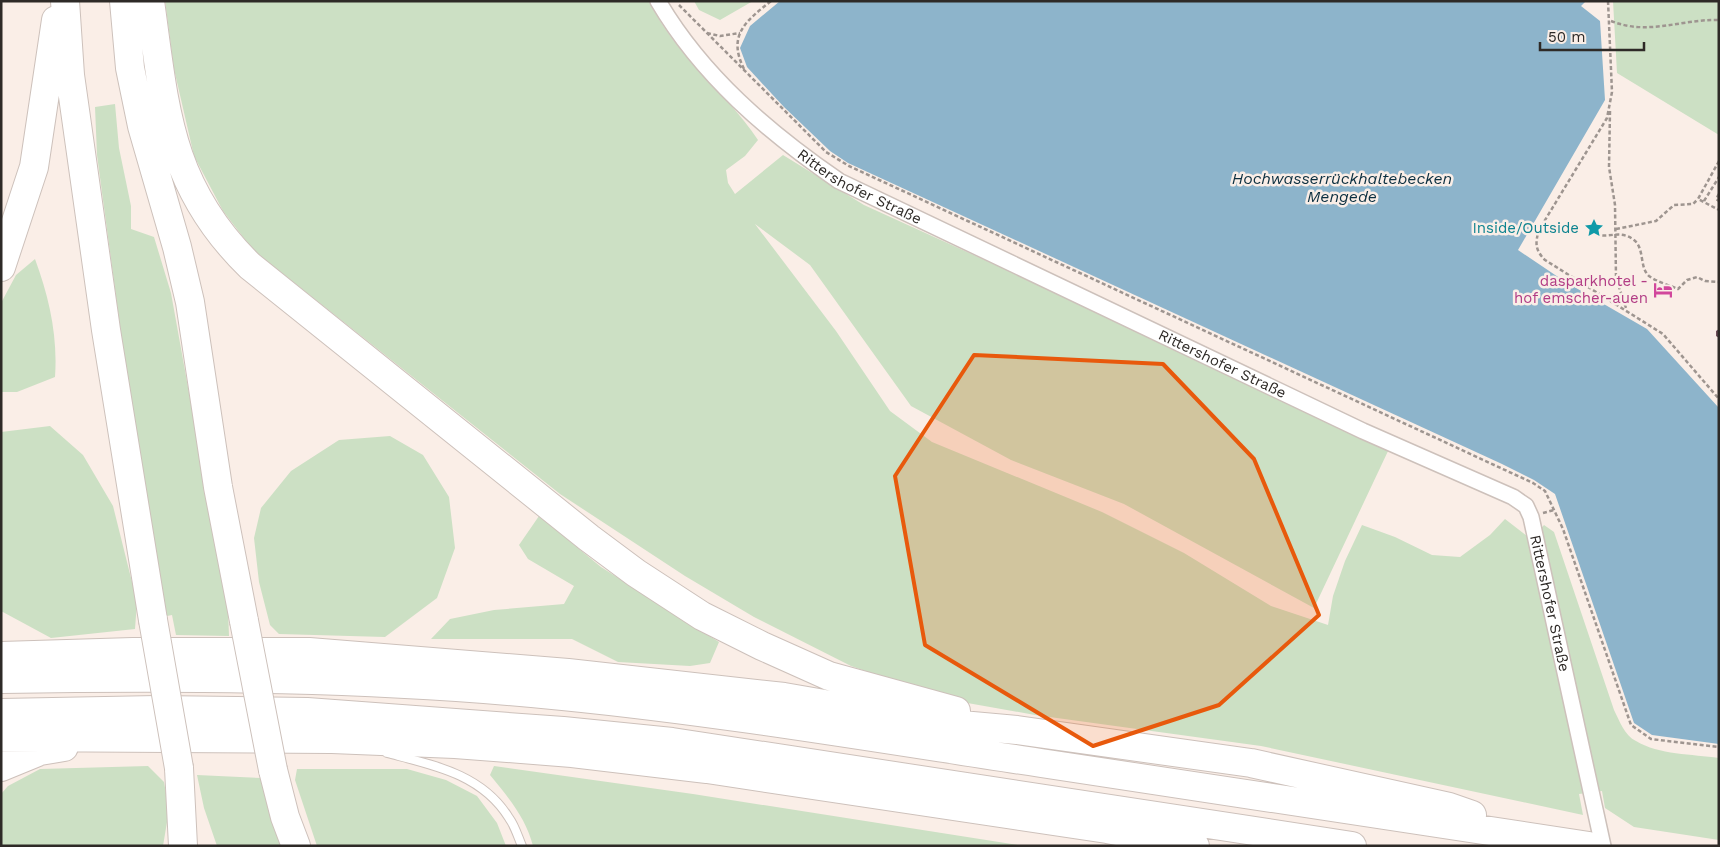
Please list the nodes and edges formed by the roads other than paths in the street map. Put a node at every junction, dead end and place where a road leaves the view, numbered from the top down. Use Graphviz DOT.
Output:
graph roads {
  1 [pos="59,1"];
  2 [pos="65,1"];
  3 [pos="124,1"];
  4 [pos="150,1"];
  5 [pos="658,1"];
  6 [pos="130,68"];
  7 [pos="139,148"];
  8 [pos="1,267"];
  9 [pos="1,656"];
  10 [pos="1,679"];
  11 [pos="1,713"];
  12 [pos="1017,730"];
  13 [pos="158,736"];
  14 [pos="1,737"];
  15 [pos="332,739"];
  16 [pos="1,767"];
  17 [pos="1539,838"];
  18 [pos="183,846"];
  19 [pos="296,846"];
  20 [pos="522,846"];
  21 [pos="1195,846"];
  22 [pos="1352,846"];
  23 [pos="1589,846"];
  24 [pos="1603,846"];
  1 -- 8 [label="highway"];
  2 -- 18 [label="highway, bridge"];
  3 -- 6 [label="highway"];
  4 -- 12 [label="highway"];
  5 -- 24 [label="street, Rittershofer Straße"];
  6 -- 7 [label="lane"];
  6 -- 19 [label="highway, bridge"];
  9 -- 12 [label="highway"];
  10 -- 17 [label="highway"];
  11 -- 22 [label="highway"];
  12 -- 17 [label="highway"];
  13 -- 14 [label="highway"];
  13 -- 15 [label="highway"];
  13 -- 16 [label="highway"];
  15 -- 20 [label="lane"];
  15 -- 21 [label="highway"];
  17 -- 23 [label="highway"];
}
